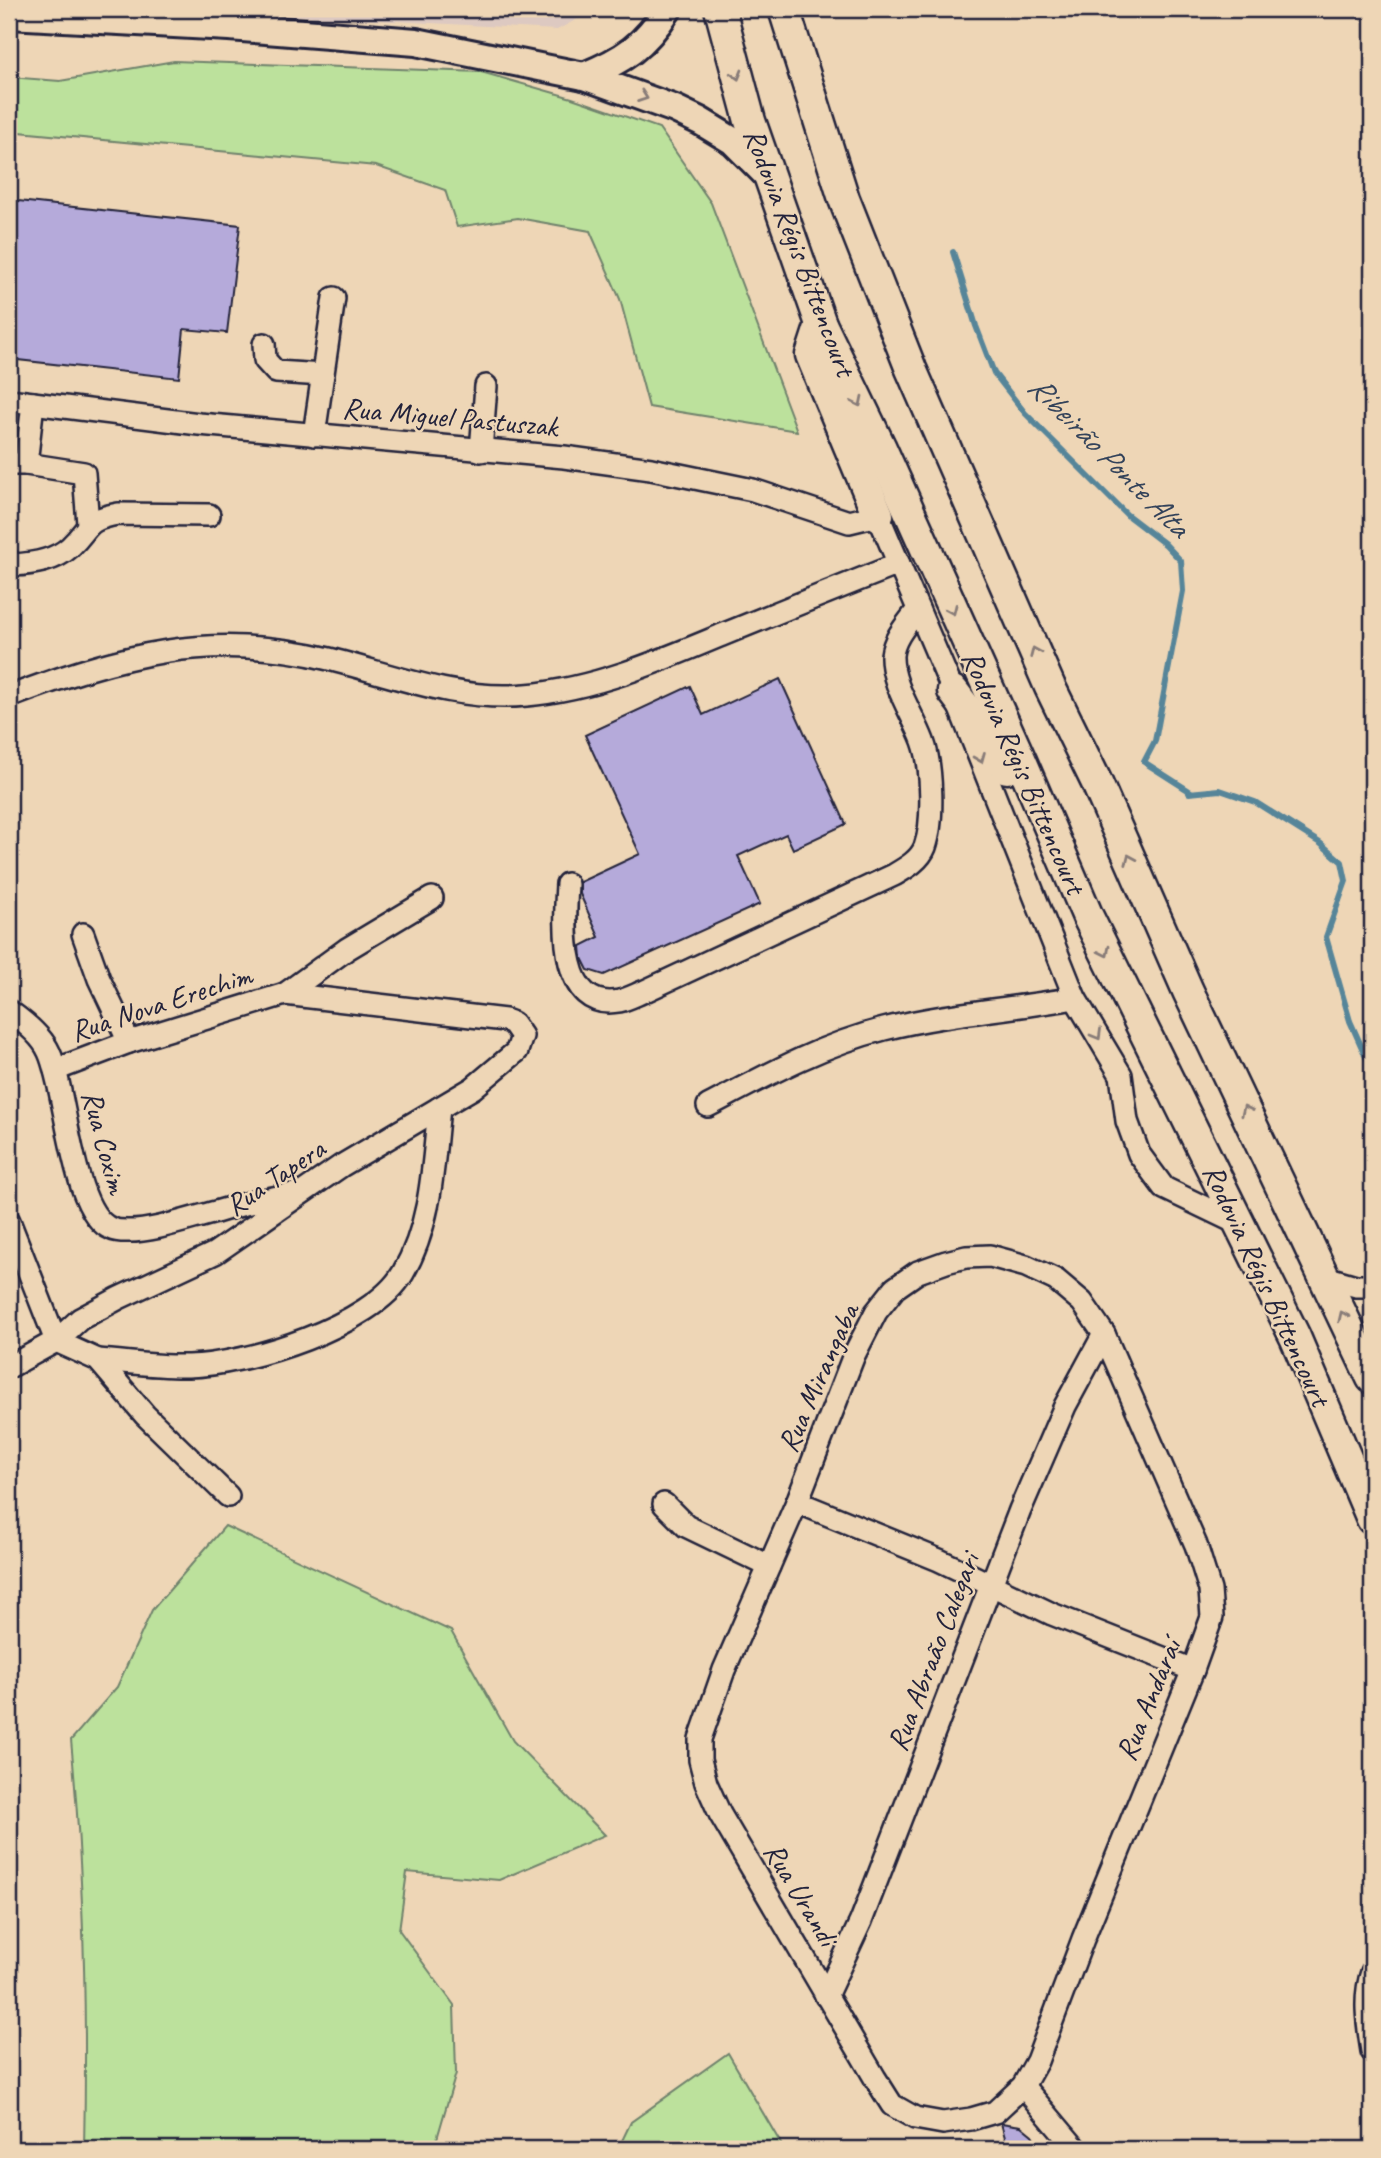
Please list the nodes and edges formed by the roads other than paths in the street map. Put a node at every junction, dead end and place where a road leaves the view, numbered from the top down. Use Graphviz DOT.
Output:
graph roads {
  1 [pos="668,9"];
  2 [pos="720,9"];
  3 [pos="784,9"];
  4 [pos="9,15"];
  5 [pos="584,76"];
  6 [pos="769,177"];
  7 [pos="334,298"];
  8 [pos="821,324"];
  9 [pos="264,344"];
  10 [pos="323,375"];
  11 [pos="486,386"];
  12 [pos="9,400"];
  13 [pos="33,403"];
  14 [pos="314,435"];
  15 [pos="481,451"];
  16 [pos="18,464"];
  17 [pos="209,514"];
  18 [pos="878,514"];
  19 [pos="88,524"];
  20 [pos="9,560"];
  21 [pos="899,564"];
  22 [pos="918,609"];
  23 [pos="953,691"];
  24 [pos="9,697"];
  25 [pos="567,884"];
  26 [pos="432,898"];
  27 [pos="1088,917"];
  28 [pos="83,934"];
  29 [pos="285,994"];
  30 [pos="1075,998"];
  31 [pos="9,1011"];
  32 [pos="488,1018"];
  33 [pos="129,1042"];
  34 [pos="55,1070"];
  35 [pos="708,1107"];
  36 [pos="439,1108"];
  37 [pos="302,1192"];
  38 [pos="9,1221"];
  39 [pos="1241,1225"];
  40 [pos="1325,1277"];
  41 [pos="1372,1286"];
  42 [pos="1104,1334"];
  43 [pos="56,1340"];
  44 [pos="98,1360"];
  45 [pos="9,1367"];
  46 [pos="1372,1378"];
  47 [pos="228,1496"];
  48 [pos="797,1502"];
  49 [pos="664,1504"];
  50 [pos="1372,1518"];
  51 [pos="769,1566"];
  52 [pos="991,1586"];
  53 [pos="1193,1670"];
  54 [pos="1372,1972"];
  55 [pos="826,1996"];
  56 [pos="1372,2051"];
  57 [pos="1023,2086"];
  58 [pos="1076,2149"];
  1 -- 5 [label="main road"];
  2 -- 6 [label="highway, Rodovia Régis Bittencourt, one-way"];
  40 -- 3 [label="highway, Rodovia Régis Bittencourt, one-way"];
  4 -- 5 [label="main road"];
  5 -- 6 [label="main road, one-way"];
  6 -- 8 [label="highway, Rodovia Régis Bittencourt"];
  7 -- 10 [label="street"];
  8 -- 18 [label="highway"];
  8 -- 27 [label="highway, Rodovia Régis Bittencourt, one-way"];
  9 -- 10 [label="street"];
  10 -- 14 [label="street"];
  11 -- 15 [label="street"];
  12 -- 13 [label="street, Rua Miguel Pastuszak"];
  13 -- 14 [label="street, Rua Miguel Pastuszak"];
  13 -- 16 [label="street"];
  14 -- 15 [label="street, Rua Miguel Pastuszak"];
  15 -- 18 [label="street, Rua Miguel Pastuszak"];
  16 -- 19 [label="street"];
  17 -- 19 [label="street"];
  18 -- 21 [label="street"];
  19 -- 20 [label="street"];
  21 -- 22 [label="street"];
  21 -- 24 [label="street"];
  22 -- 23 [label="street"];
  22 -- 25 [label="street"];
  23 -- 27 [label="highway"];
  23 -- 30 [label="street, one-way"];
  26 -- 29 [label="street, Rua Nova Erechim"];
  27 -- 39 [label="highway, Rodovia Régis Bittencourt, one-way"];
  28 -- 33 [label="street"];
  29 -- 32 [label="street, Rua Nova Erechim"];
  29 -- 33 [label="street, Rua Nova Erechim"];
  30 -- 35 [label="street"];
  30 -- 39 [label="street, one-way"];
  31 -- 34 [label="street, Rua Coxim"];
  32 -- 36 [label="street, Rua Tapera"];
  33 -- 34 [label="street, Rua Nova Erechim"];
  34 -- 37 [label="street, Rua Coxim"];
  36 -- 37 [label="street, Rua Tapera"];
  36 -- 44 [label="street"];
  37 -- 43 [label="street, Rua Tapera"];
  38 -- 43 [label="street"];
  39 -- 50 [label="highway, Rodovia Régis Bittencourt"];
  40 -- 41 [label="street"];
  46 -- 40 [label="highway, Rodovia Régis Bittencourt, one-way"];
  42 -- 48 [label="street, Rua Mirangaba"];
  42 -- 52 [label="street, Rua Abraão Calegari"];
  42 -- 53 [label="street, Rua Andaraí"];
  43 -- 44 [label="street"];
  43 -- 45 [label="street, Rua Tapera"];
  44 -- 47 [label="street"];
  48 -- 51 [label="street, Rua Mirangaba"];
  48 -- 52 [label="street"];
  49 -- 51 [label="street"];
  51 -- 55 [label="street, Rua Urandi"];
  52 -- 53 [label="street"];
  52 -- 55 [label="street, Rua Abraão Calegari"];
  53 -- 57 [label="street, Rua Andaraí"];
  54 -- 56 [label="street"];
  55 -- 57 [label="street, Rua Urandi"];
  57 -- 58 [label="street"];
}
